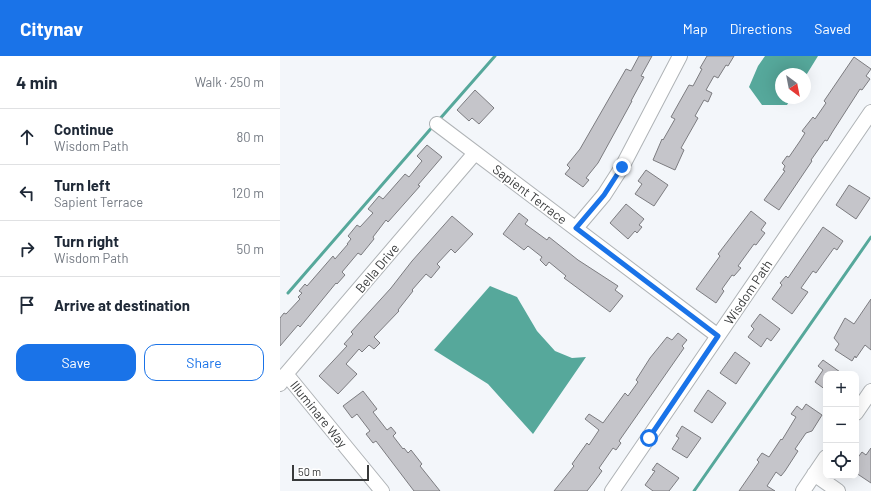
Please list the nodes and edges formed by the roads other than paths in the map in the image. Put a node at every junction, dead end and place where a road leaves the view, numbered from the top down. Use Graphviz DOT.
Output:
graph roads {
  1 [pos="680,56"];
  2 [pos="871,112"];
  3 [pos="437,124"];
  4 [pos="475,153"];
  5 [pos="576,228"];
  6 [pos="718,336"];
  7 [pos="283,379"];
  8 [pos="871,391"];
  9 [pos="859,409"];
  10 [pos="823,461"];
  11 [pos="814,474"];
  12 [pos="382,491"];
  13 [pos="612,491"];
  14 [pos="803,491"];
  15 [pos="838,491"];
  1 -- 5 [label="street"];
  2 -- 6 [label="street, Wisdom Path"];
  3 -- 4 [label="street, Sapient Terrace"];
  4 -- 5 [label="street, Sapient Terrace"];
  4 -- 7 [label="street, Bella Drive"];
  5 -- 6 [label="street, Sapient Terrace"];
  6 -- 13 [label="street, Wisdom Path"];
  7 -- 12 [label="street, Illuminare Way"];
  8 -- 9 [label="street"];
  10 -- 11 [label="street"];
  11 -- 14 [label="street"];
  11 -- 15 [label="street"];
}
